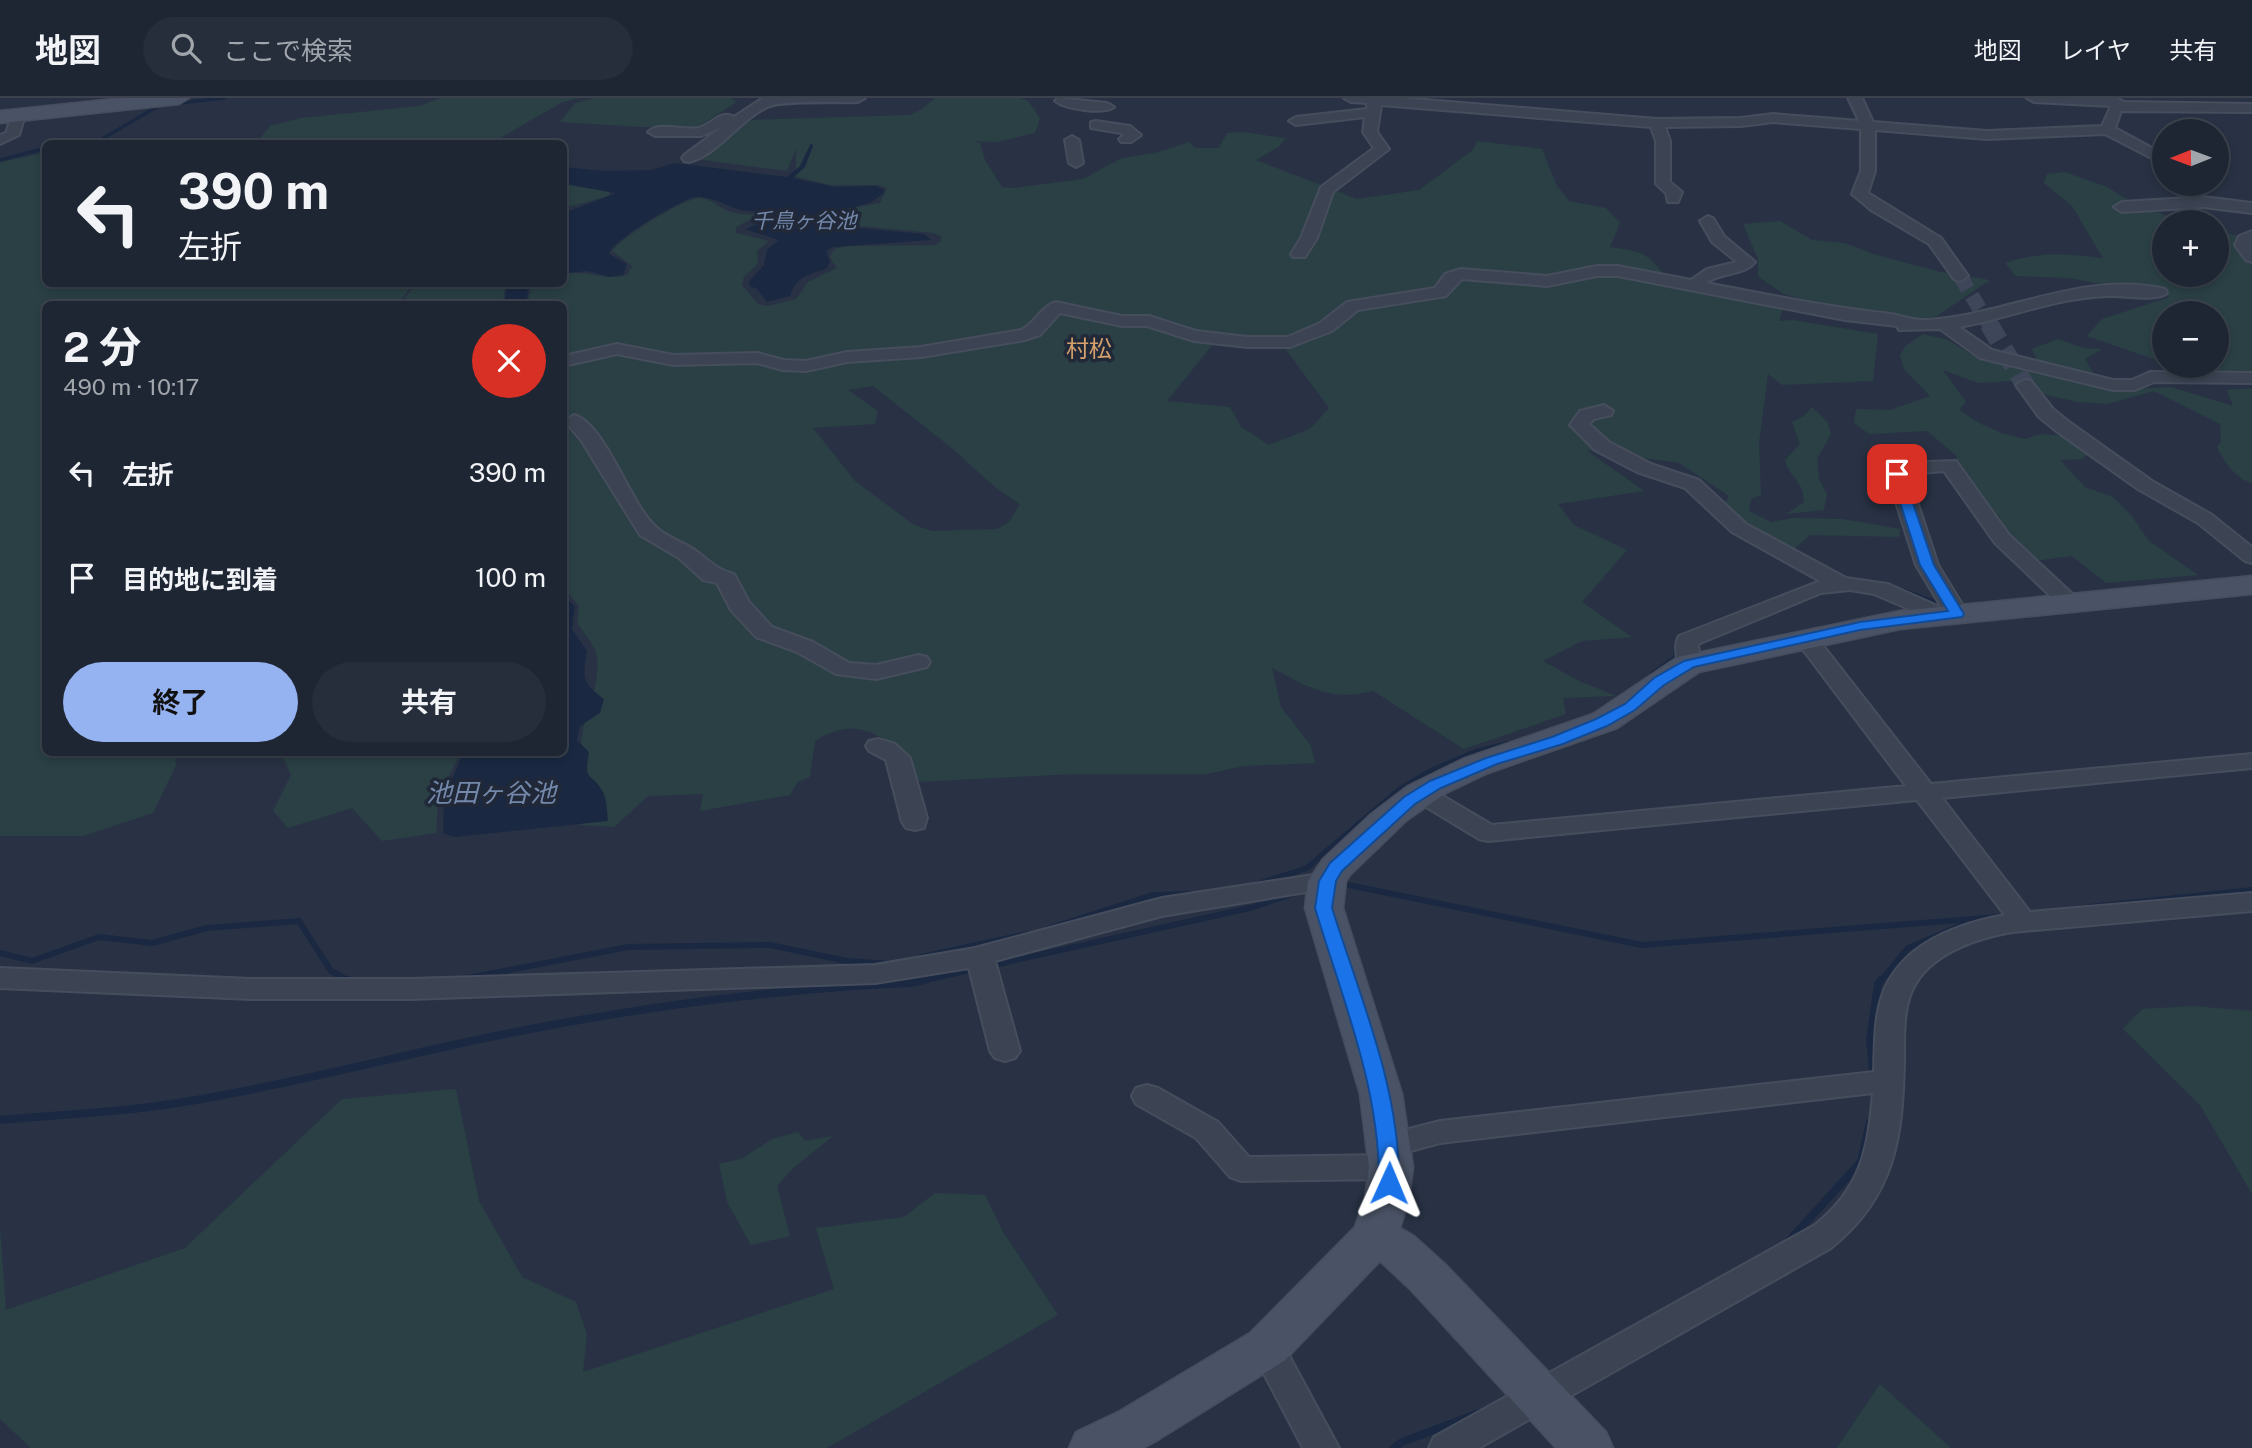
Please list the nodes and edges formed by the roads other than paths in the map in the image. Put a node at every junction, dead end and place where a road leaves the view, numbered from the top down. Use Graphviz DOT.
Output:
graph roads {
  1 [pos="858,98"];
  2 [pos="1351,98"];
  3 [pos="1574,98"];
  4 [pos="1855,98"];
  5 [pos="2034,98"];
  6 [pos="167,99"];
  7 [pos="770,99"];
  8 [pos="1062,101"];
  9 [pos="1374,104"];
  10 [pos="2121,106"];
  11 [pos="1107,107"];
  12 [pos="2252,108"];
  13 [pos="748,113"];
  14 [pos="9,116"];
  15 [pos="1577,117"];
  16 [pos="1296,121"];
  17 [pos="1657,124"];
  18 [pos="1096,125"];
  19 [pos="1868,126"];
  20 [pos="2107,130"];
  21 [pos="655,132"];
  22 [pos="1126,139"];
  23 [pos="0,140"];
  24 [pos="1072,140"];
  25 [pos="2152,154"];
  26 [pos="689,159"];
  27 [pos="1076,163"];
  28 [pos="2205,196"];
  29 [pos="1673,199"];
  30 [pos="2212,203"];
  31 [pos="2122,206"];
  32 [pos="2252,208"];
  33 [pos="1707,221"];
  34 [pos="2252,236"];
  35 [pos="1299,254"];
  36 [pos="2252,257"];
  37 [pos="1959,276"];
  38 [pos="1695,285"];
  39 [pos="2159,293"];
  40 [pos="1797,317"];
  41 [pos="1944,324"];
  42 [pos="1919,326"];
  43 [pos="567,360"];
  44 [pos="2252,378"];
  45 [pos="2025,385"];
  46 [pos="1604,411"];
  47 [pos="574,421"];
  48 [pos="2252,557"];
  49 [pos="1838,583"];
  50 [pos="2252,584"];
  51 [pos="2071,603"];
  52 [pos="1948,615"];
  53 [pos="1806,639"];
  54 [pos="919,662"];
  55 [pos="1689,664"];
  56 [pos="878,746"];
  57 [pos="2252,761"];
  58 [pos="1923,793"];
  59 [pos="1422,794"];
  60 [pos="915,822"];
  61 [pos="1327,881"];
  62 [pos="2252,902"];
  63 [pos="2024,922"];
  64 [pos="980,958"];
  65 [pos="0,978"];
  66 [pos="1005,1051"];
  67 [pos="1889,1081"];
  68 [pos="1147,1096"];
  69 [pos="1390,1156"];
  70 [pos="1375,1236"];
  71 [pos="1267,1347"];
  72 [pos="1542,1397"];
  73 [pos="1094,1448"];
  74 [pos="1321,1448"];
  75 [pos="1447,1448"];
  76 [pos="1588,1448"];
  1 -- 7 [label="street"];
  2 -- 9 [label="street"];
  3 -- 15 [label="street"];
  4 -- 19 [label="street"];
  5 -- 10 [label="street"];
  6 -- 14 [label="street"];
  7 -- 13 [label="street"];
  8 -- 11 [label="street"];
  9 -- 15 [label="street"];
  9 -- 16 [label="street"];
  9 -- 35 [label="street"];
  10 -- 12 [label="street"];
  10 -- 20 [label="street"];
  13 -- 21 [label="street"];
  13 -- 26 [label="street"];
  14 -- 23 [label="street"];
  15 -- 17 [label="street"];
  17 -- 19 [label="street"];
  17 -- 29 [label="street"];
  18 -- 22 [label="street"];
  19 -- 20 [label="street"];
  19 -- 37 [label="street"];
  20 -- 25 [label="street"];
  24 -- 27 [label="street"];
  28 -- 30 [label="street"];
  30 -- 31 [label="street"];
  30 -- 32 [label="street"];
  33 -- 38 [label="street"];
  34 -- 36 [label="street"];
  38 -- 42 [label="street"];
  38 -- 43 [label="street"];
  39 -- 41 [label="street"];
  40 -- 42 [label="street"];
  41 -- 42 [label="street"];
  41 -- 44 [label="street"];
  45 -- 48 [label="street"];
  46 -- 49 [label="street"];
  47 -- 54 [label="street"];
  49 -- 52 [label="street"];
  49 -- 55 [label="street"];
  50 -- 51 [label="street"];
  51 -- 52 [label="street"];
  51 -- 52 [label="street"];
  52 -- 53 [label="street"];
  53 -- 55 [label="street"];
  53 -- 58 [label="street"];
  55 -- 59 [label="street"];
  56 -- 60 [label="street"];
  57 -- 58 [label="street"];
  58 -- 59 [label="street"];
  58 -- 63 [label="street"];
  59 -- 61 [label="street"];
  61 -- 64 [label="street"];
  61 -- 69 [label="street"];
  62 -- 63 [label="street"];
  63 -- 67 [label="street"];
  64 -- 65 [label="street"];
  64 -- 66 [label="street"];
  67 -- 69 [label="street"];
  67 -- 72 [label="street"];
  68 -- 69 [label="street"];
  69 -- 70 [label="street"];
  70 -- 71 [label="street"];
  70 -- 72 [label="street"];
  71 -- 73 [label="street"];
  71 -- 74 [label="street"];
  72 -- 75 [label="street"];
  72 -- 76 [label="street"];
}
